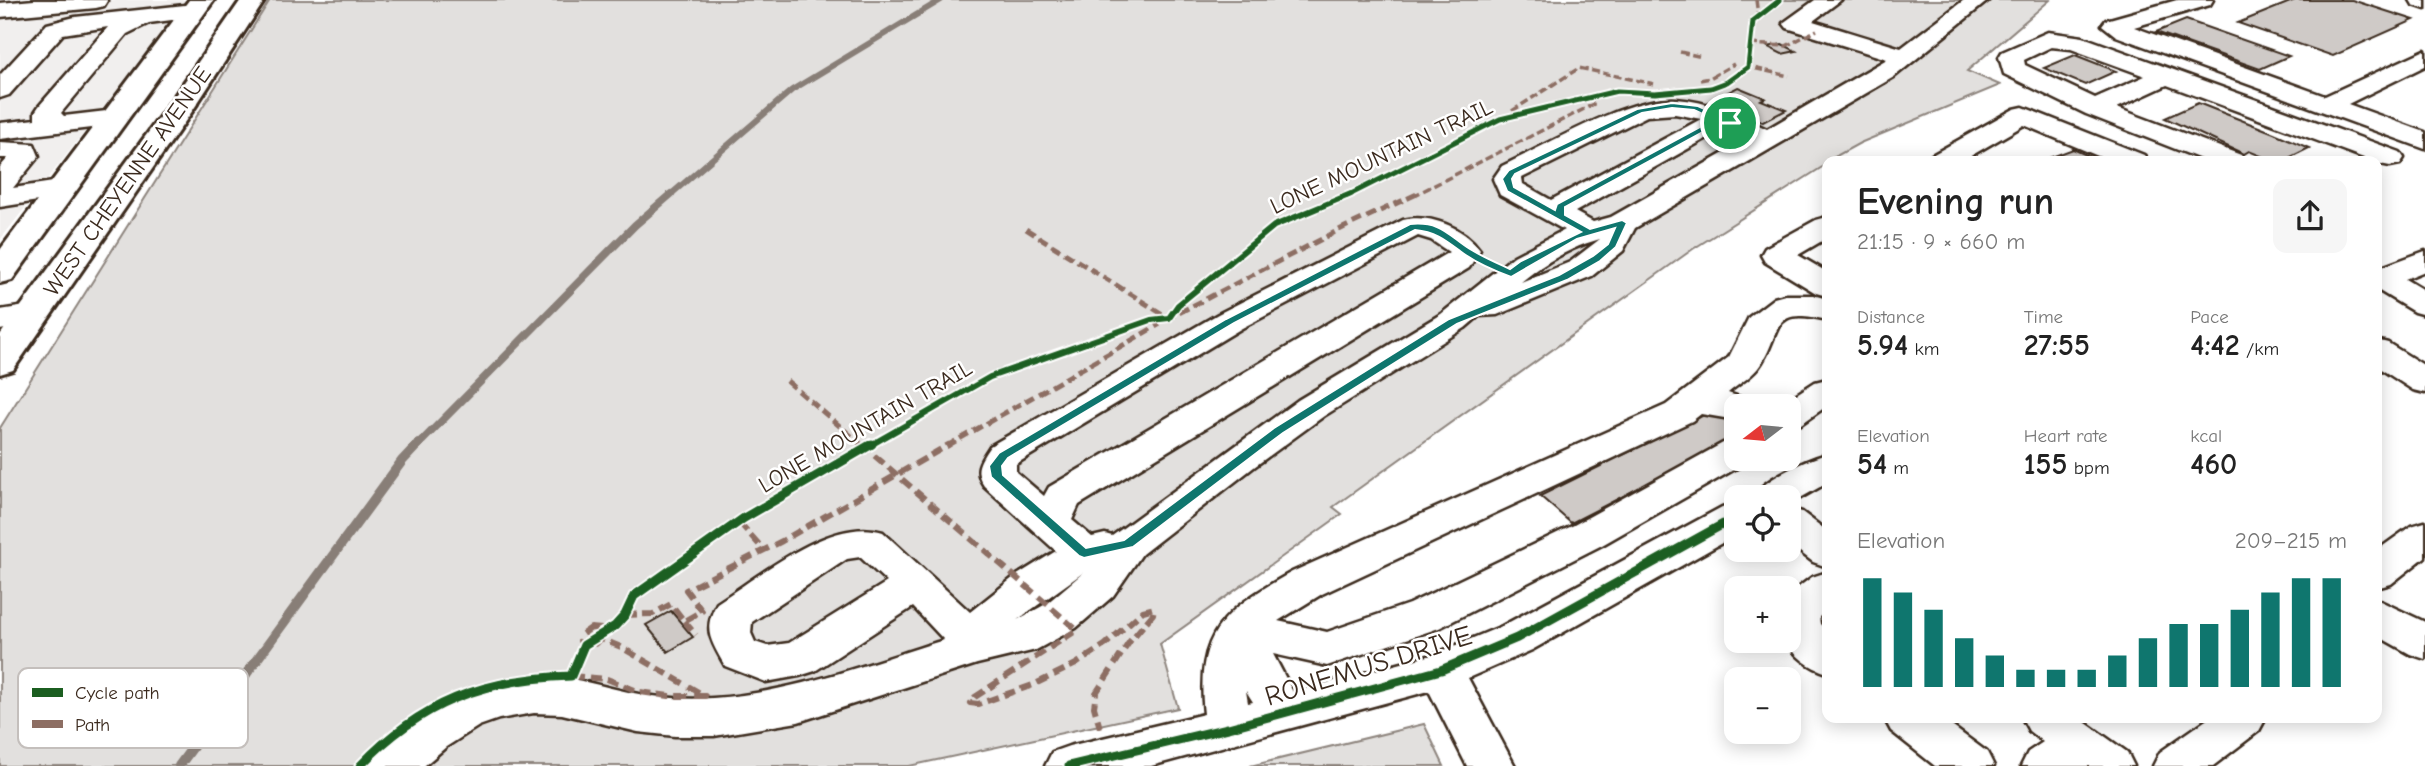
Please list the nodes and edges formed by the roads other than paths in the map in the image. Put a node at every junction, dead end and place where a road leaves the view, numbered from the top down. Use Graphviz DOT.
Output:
graph roads {
  1 [pos="106,0"];
  2 [pos="253,0"];
  3 [pos="1830,0"];
  4 [pos="1978,0"];
  5 [pos="2202,0"];
  6 [pos="198,6"];
  7 [pos="0,10"];
  8 [pos="148,16"];
  9 [pos="55,29"];
  10 [pos="0,31"];
  11 [pos="1906,57"];
  12 [pos="2425,57"];
  13 [pos="2168,75"];
  14 [pos="0,90"];
  15 [pos="2326,105"];
  16 [pos="2095,108"];
  17 [pos="179,110"];
  18 [pos="115,118"];
  19 [pos="1730,123"];
  20 [pos="60,124"];
  21 [pos="0,131"];
  22 [pos="1769,139"];
  23 [pos="2424,140"];
  24 [pos="0,150"];
  25 [pos="1951,156"];
  26 [pos="2122,156"];
  27 [pos="2218,156"];
  28 [pos="2368,156"];
  29 [pos="2383,162"];
  30 [pos="0,185"];
  31 [pos="60,190"];
  32 [pos="0,198"];
  33 [pos="1560,216"];
  34 [pos="1622,223"];
  35 [pos="1822,229"];
  36 [pos="1589,232"];
  37 [pos="1465,250"];
  38 [pos="2425,260"];
  39 [pos="0,273"];
  40 [pos="1511,274"];
  41 [pos="2382,278"];
  42 [pos="2382,281"];
  43 [pos="1822,282"];
  44 [pos="2425,305"];
  45 [pos="1822,308"];
  46 [pos="32,315"];
  47 [pos="0,320"];
  48 [pos="1453,321"];
  49 [pos="2382,354"];
  50 [pos="0,362"];
  51 [pos="2425,382"];
  52 [pos="1822,393"];
  53 [pos="1694,402"];
  54 [pos="1724,404"];
  55 [pos="1801,407"];
  56 [pos="1724,459"];
  57 [pos="1822,470"];
  58 [pos="1794,485"];
  59 [pos="1051,524"];
  60 [pos="1724,524"];
  61 [pos="1801,533"];
  62 [pos="2425,536"];
  63 [pos="1128,544"];
  64 [pos="1822,548"];
  65 [pos="1084,553"];
  66 [pos="2382,568"];
  67 [pos="919,587"];
  68 [pos="1822,591"];
  69 [pos="2382,618"];
  70 [pos="1241,630"];
  71 [pos="2425,642"];
  72 [pos="977,647"];
  73 [pos="1822,652"];
  74 [pos="1441,670"];
  75 [pos="1282,714"];
  76 [pos="1914,723"];
  77 [pos="2236,723"];
  78 [pos="1228,729"];
  79 [pos="391,766"];
  80 [pos="1069,766"];
  81 [pos="1491,766"];
  82 [pos="1970,766"];
  83 [pos="2178,766"];
  1 -- 7 [label="street"];
  2 -- 17 [label="main road, WEST CHEYENNE AVENUE"];
  3 -- 11 [label="street"];
  4 -- 11 [label="street"];
  5 -- 15 [label="street"];
  6 -- 8 [label="street"];
  6 -- 18 [label="main road, WEST CHEYENNE AVENUE"];
  8 -- 9 [label="street"];
  8 -- 20 [label="street"];
  9 -- 10 [label="street"];
  9 -- 14 [label="street"];
  11 -- 22 [label="street"];
  12 -- 15 [label="street"];
  13 -- 16 [label="street"];
  13 -- 16 [label="street"];
  13 -- 28 [label="street"];
  15 -- 23 [label="street"];
  16 -- 27 [label="street"];
  17 -- 18 [label="main road"];
  17 -- 46 [label="main road, WEST CHEYENNE AVENUE"];
  18 -- 20 [label="street"];
  18 -- 31 [label="main road, WEST CHEYENNE AVENUE"];
  19 -- 22 [label="street"];
  19 -- 33 [label="street"];
  19 -- 33 [label="street"];
  20 -- 21 [label="street"];
  22 -- 34 [label="street"];
  23 -- 29 [label="street"];
  24 -- 30 [label="street"];
  25 -- 26 [label="street"];
  31 -- 32 [label="street"];
  31 -- 39 [label="main road, WEST CHEYENNE AVENUE"];
  33 -- 36 [label="street"];
  34 -- 36 [label="street"];
  34 -- 48 [label="street"];
  35 -- 43 [label="street"];
  36 -- 40 [label="street"];
  37 -- 40 [label="street"];
  37 -- 59 [label="street"];
  37 -- 59 [label="street"];
  38 -- 41 [label="street"];
  40 -- 48 [label="street"];
  42 -- 44 [label="street"];
  45 -- 53 [label="street"];
  46 -- 47 [label="street"];
  46 -- 50 [label="main road, WEST CHEYENNE AVENUE"];
  48 -- 63 [label="street"];
  49 -- 51 [label="street"];
  52 -- 55 [label="street"];
  53 -- 54 [label="street"];
  53 -- 70 [label="street"];
  56 -- 70 [label="street"];
  57 -- 58 [label="street"];
  59 -- 65 [label="street"];
  60 -- 74 [label="street, RONEMUS DRIVE"];
  61 -- 64 [label="street"];
  62 -- 66 [label="street"];
  63 -- 65 [label="street"];
  63 -- 72 [label="street"];
  65 -- 72 [label="street"];
  67 -- 72 [label="street"];
  68 -- 73 [label="street"];
  69 -- 71 [label="street"];
  70 -- 75 [label="street"];
  70 -- 78 [label="street"];
  72 -- 79 [label="street"];
  74 -- 75 [label="street, RONEMUS DRIVE"];
  74 -- 81 [label="street"];
  75 -- 78 [label="street, RONEMUS DRIVE"];
  76 -- 82 [label="street"];
  77 -- 83 [label="street"];
  78 -- 80 [label="street, RONEMUS DRIVE"];
}
